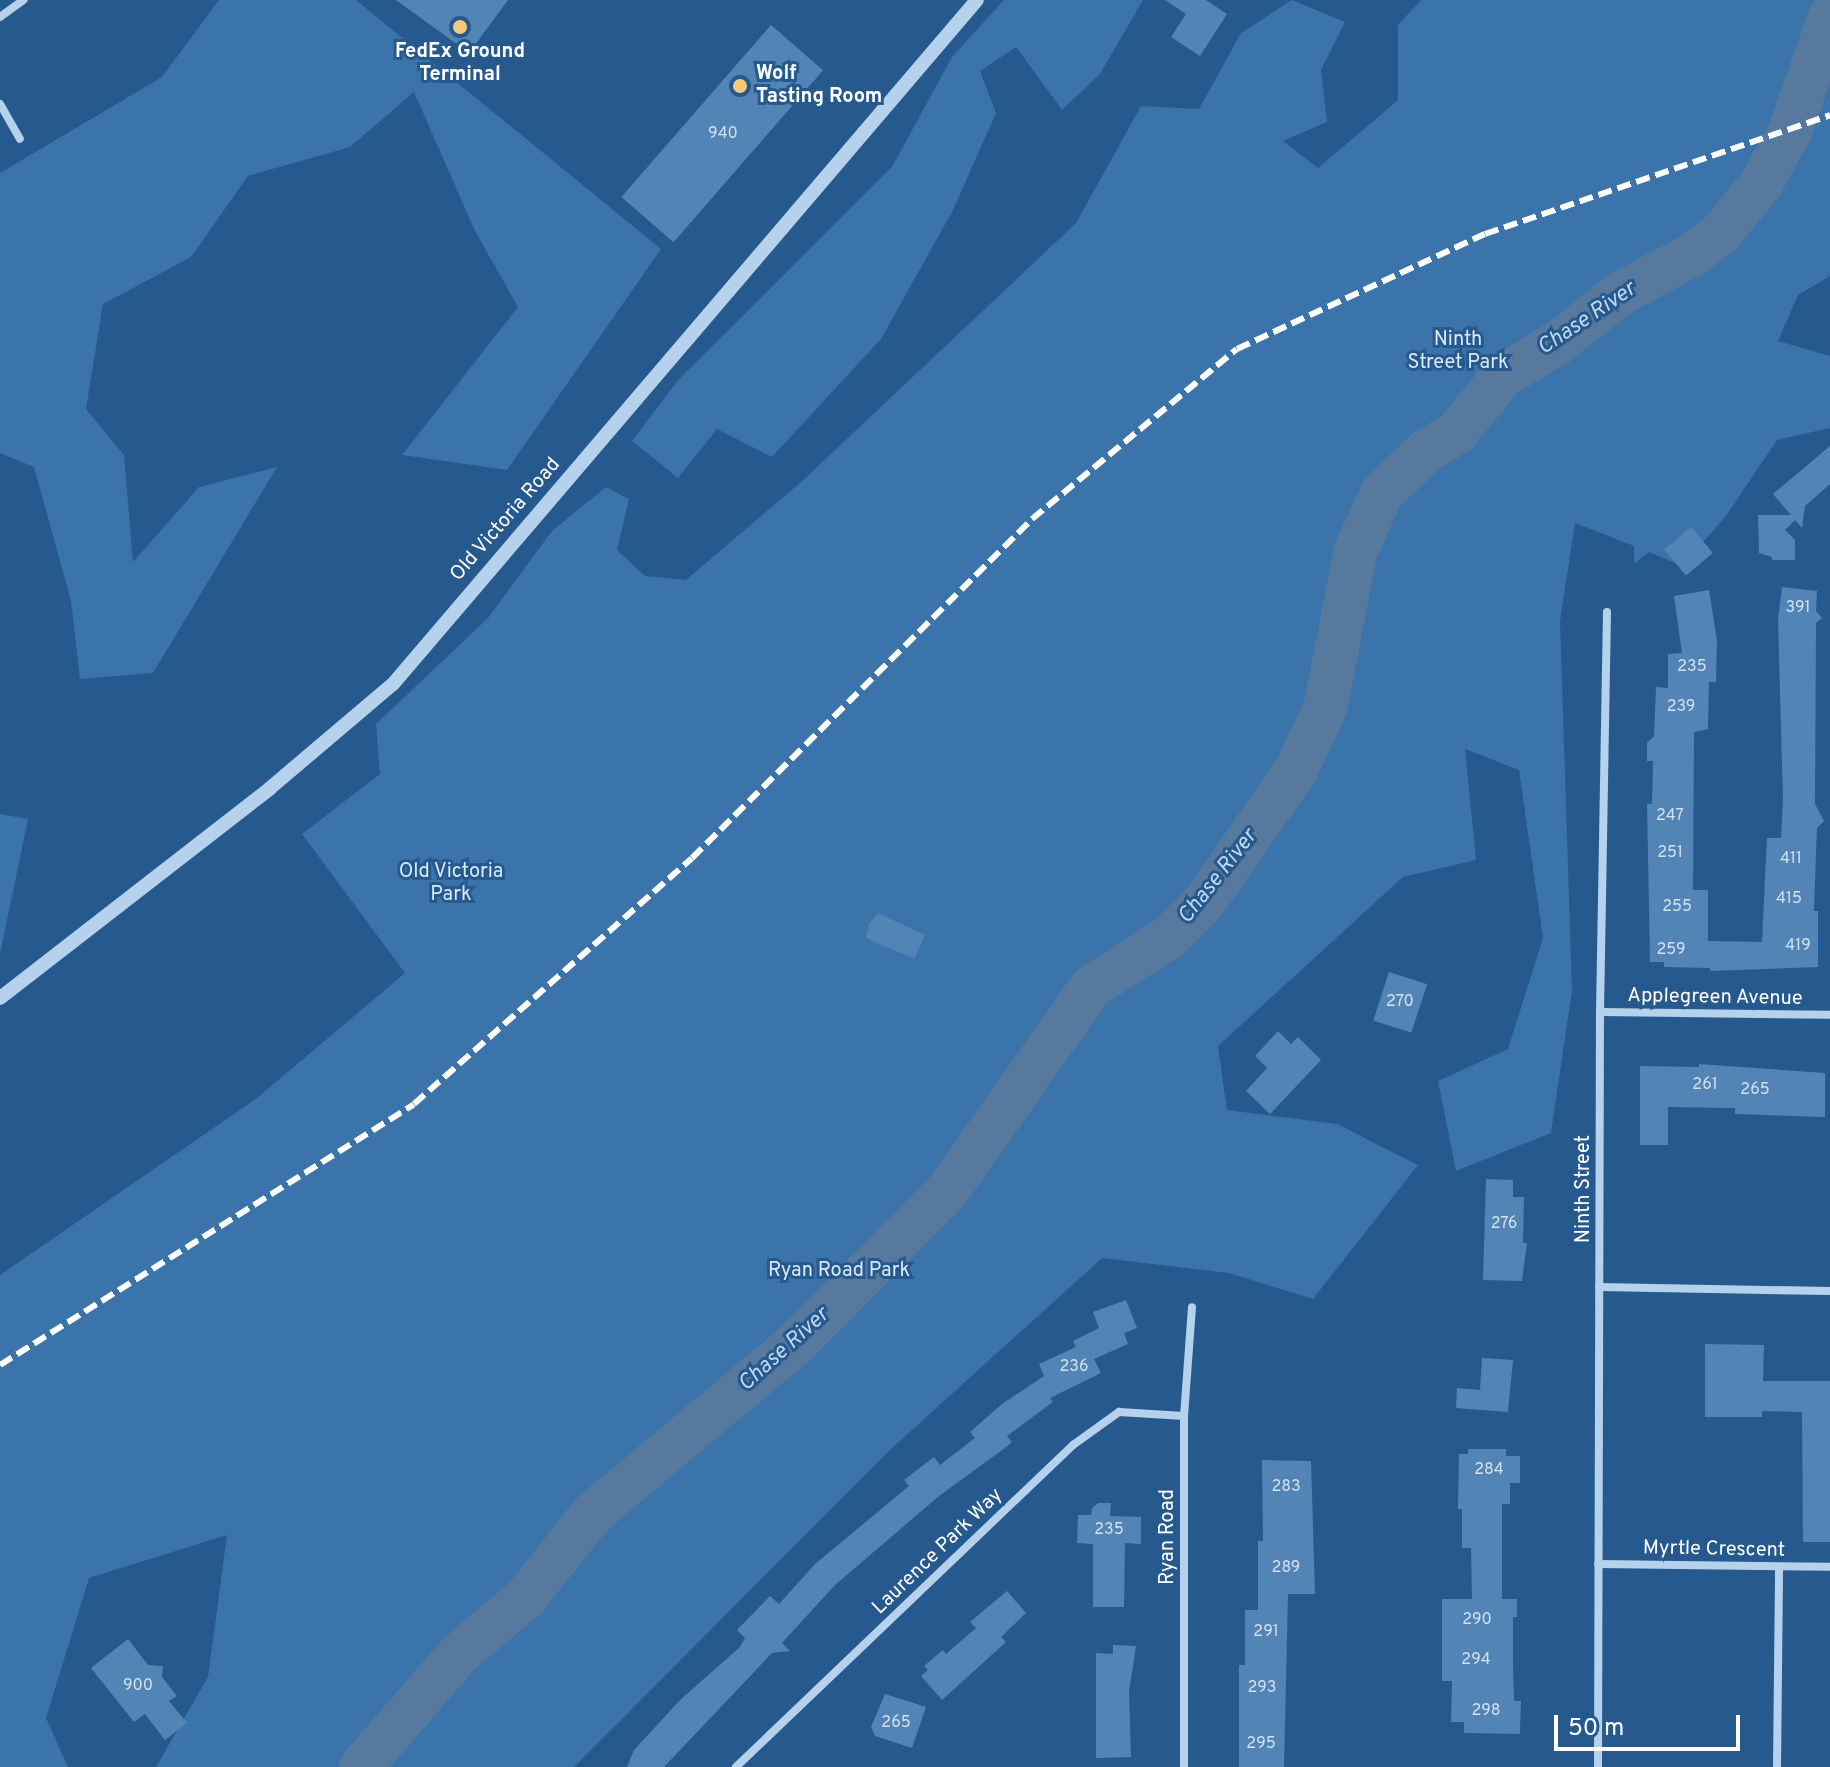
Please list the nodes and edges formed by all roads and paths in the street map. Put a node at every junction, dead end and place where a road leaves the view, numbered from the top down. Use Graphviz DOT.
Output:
graph roads {
  1 [pos="23,0"];
  2 [pos="977,0"];
  3 [pos="0,17"];
  4 [pos="0,104"];
  5 [pos="20,139"];
  6 [pos="1607,612"];
  7 [pos="0,998"];
  8 [pos="1600,1012"];
  9 [pos="1830,1015"];
  10 [pos="1599,1287"];
  11 [pos="1830,1291"];
  12 [pos="1192,1307"];
  13 [pos="1184,1416"];
  14 [pos="1598,1564"];
  15 [pos="1830,1567"];
  16 [pos="1779,1568"];
  17 [pos="736,1767"];
  18 [pos="1184,1767"];
  19 [pos="1598,1767"];
  20 [pos="1777,1767"];
  1 -- 3 [label="street"];
  2 -- 7 [label="street, Old Victoria Road"];
  4 -- 5 [label="street"];
  6 -- 8 [label="street, Ninth Street"];
  8 -- 9 [label="street, Applegreen Avenue"];
  8 -- 10 [label="street, Ninth Street"];
  10 -- 11 [label="street"];
  10 -- 14 [label="street, Ninth Street"];
  12 -- 13 [label="street, Ryan Road"];
  13 -- 17 [label="street, Laurence Park Way"];
  13 -- 18 [label="street, Ryan Road"];
  14 -- 16 [label="street, Myrtle Crescent"];
  14 -- 19 [label="street, Ninth Street"];
  15 -- 16 [label="street, Myrtle Crescent"];
  16 -- 20 [label="street"];
}
